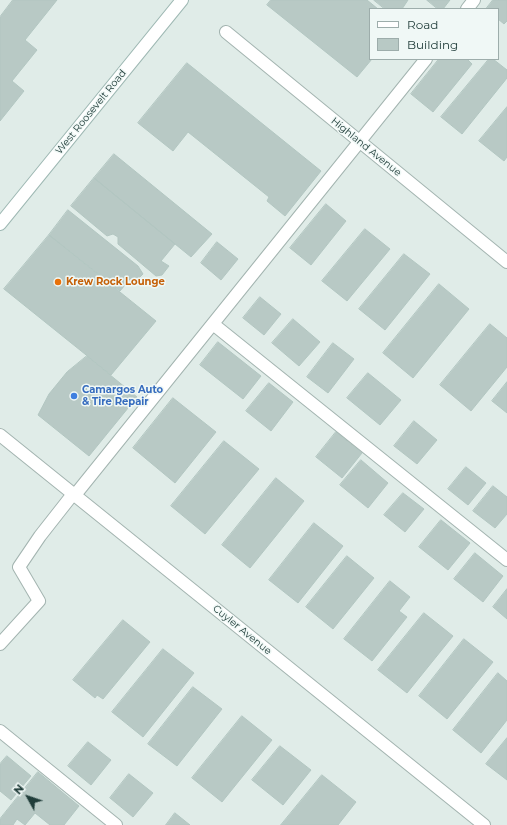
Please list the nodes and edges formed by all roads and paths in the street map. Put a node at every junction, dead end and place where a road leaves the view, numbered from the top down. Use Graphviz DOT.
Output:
graph roads {
  1 [pos="474,0"];
  2 [pos="180,1"];
  3 [pos="468,8"];
  4 [pos="226,32"];
  5 [pos="425,60"];
  6 [pos="360,142"];
  7 [pos="0,224"];
  8 [pos="507,262"];
  9 [pos="213,324"];
  10 [pos="0,435"];
  11 [pos="74,494"];
  12 [pos="507,560"];
  13 [pos="0,644"];
  14 [pos="0,731"];
  15 [pos="116,825"];
  16 [pos="484,825"];
  1 -- 3 [label="street"];
  2 -- 7 [label="street, West Roosevelt Road"];
  4 -- 6 [label="street, Highland Avenue"];
  5 -- 6 [label="street"];
  6 -- 8 [label="street, Highland Avenue"];
  6 -- 9 [label="street"];
  9 -- 11 [label="street"];
  9 -- 12 [label="street"];
  10 -- 11 [label="street, Cuyler Avenue"];
  11 -- 13 [label="street"];
  11 -- 16 [label="street, Cuyler Avenue"];
  14 -- 15 [label="street"];
}
